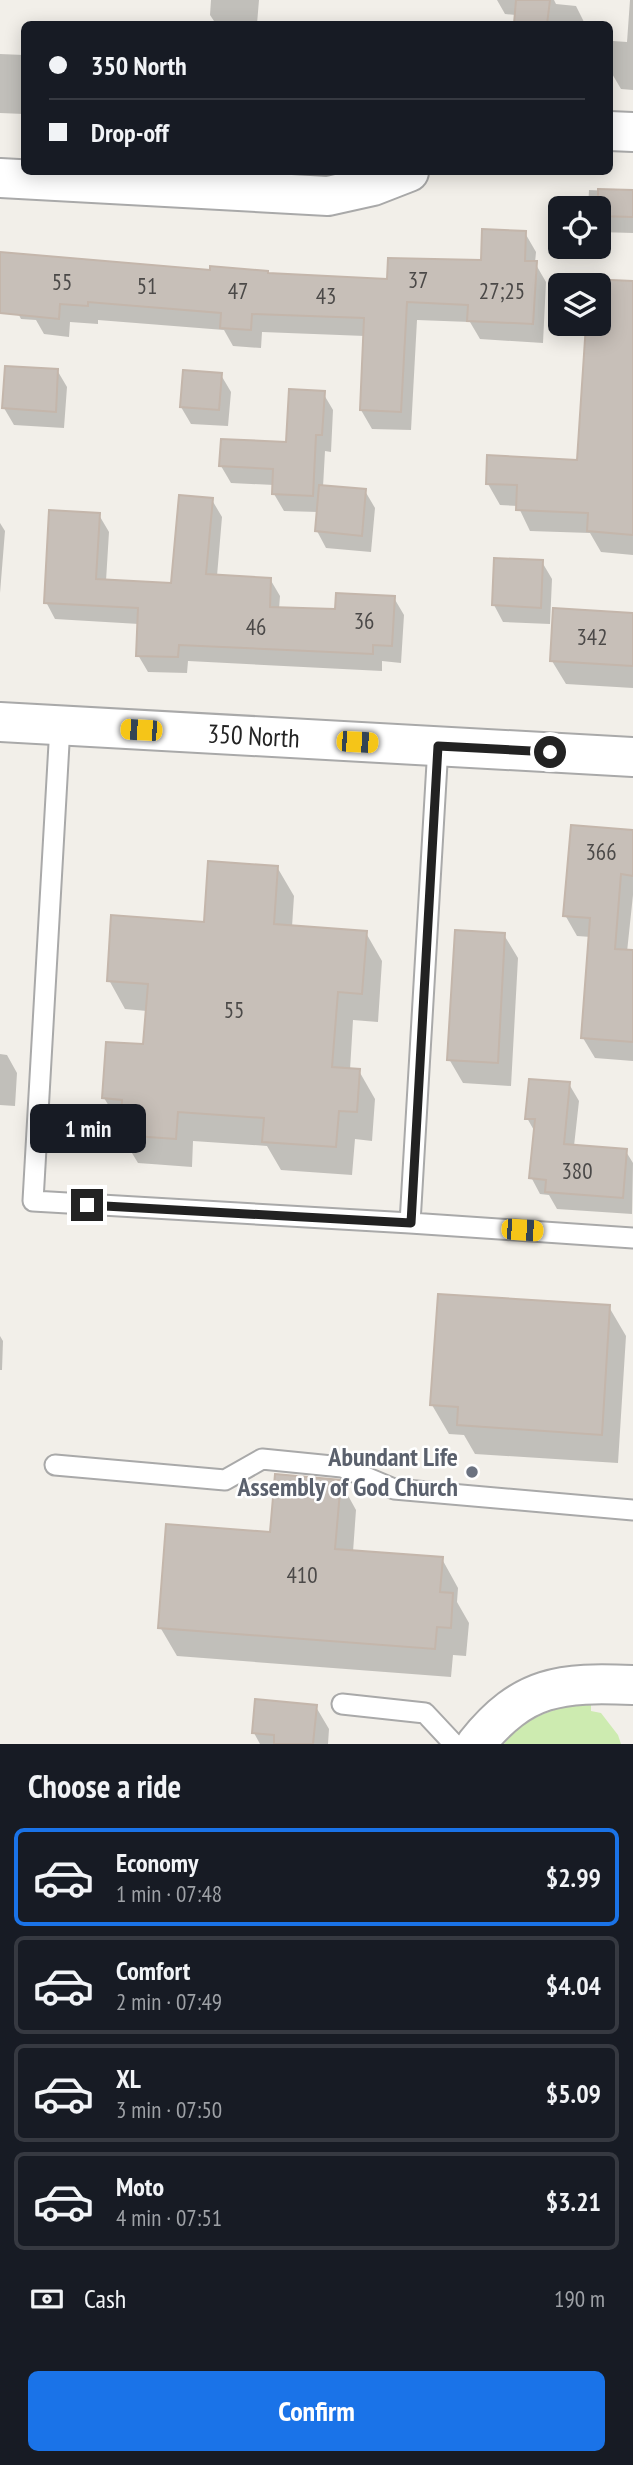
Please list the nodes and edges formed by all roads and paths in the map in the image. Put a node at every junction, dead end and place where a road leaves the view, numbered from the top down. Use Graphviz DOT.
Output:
graph roads {
  1 [pos="613,131"];
  2 [pos="633,132"];
  3 [pos="401,175"];
  4 [pos="0,178"];
  5 [pos="0,722"];
  6 [pos="60,726"];
  7 [pos="438,746"];
  8 [pos="633,757"];
  9 [pos="411,1223"];
  10 [pos="633,1238"];
  11 [pos="55,1465"];
  12 [pos="633,1510"];
  13 [pos="633,1685"];
  14 [pos="342,1704"];
  15 [pos="454,1744"];
  16 [pos="476,1744"];
  1 -- 2 [label="street"];
  3 -- 4 [label="street"];
  5 -- 6 [label="street, 350 North"];
  6 -- 7 [label="street, 350 North"];
  6 -- 9 [label="lane"];
  7 -- 8 [label="street, 350 North"];
  7 -- 9 [label="lane"];
  9 -- 10 [label="lane"];
  11 -- 12 [label="lane"];
  13 -- 16 [label="street"];
  14 -- 15 [label="lane"];
}
